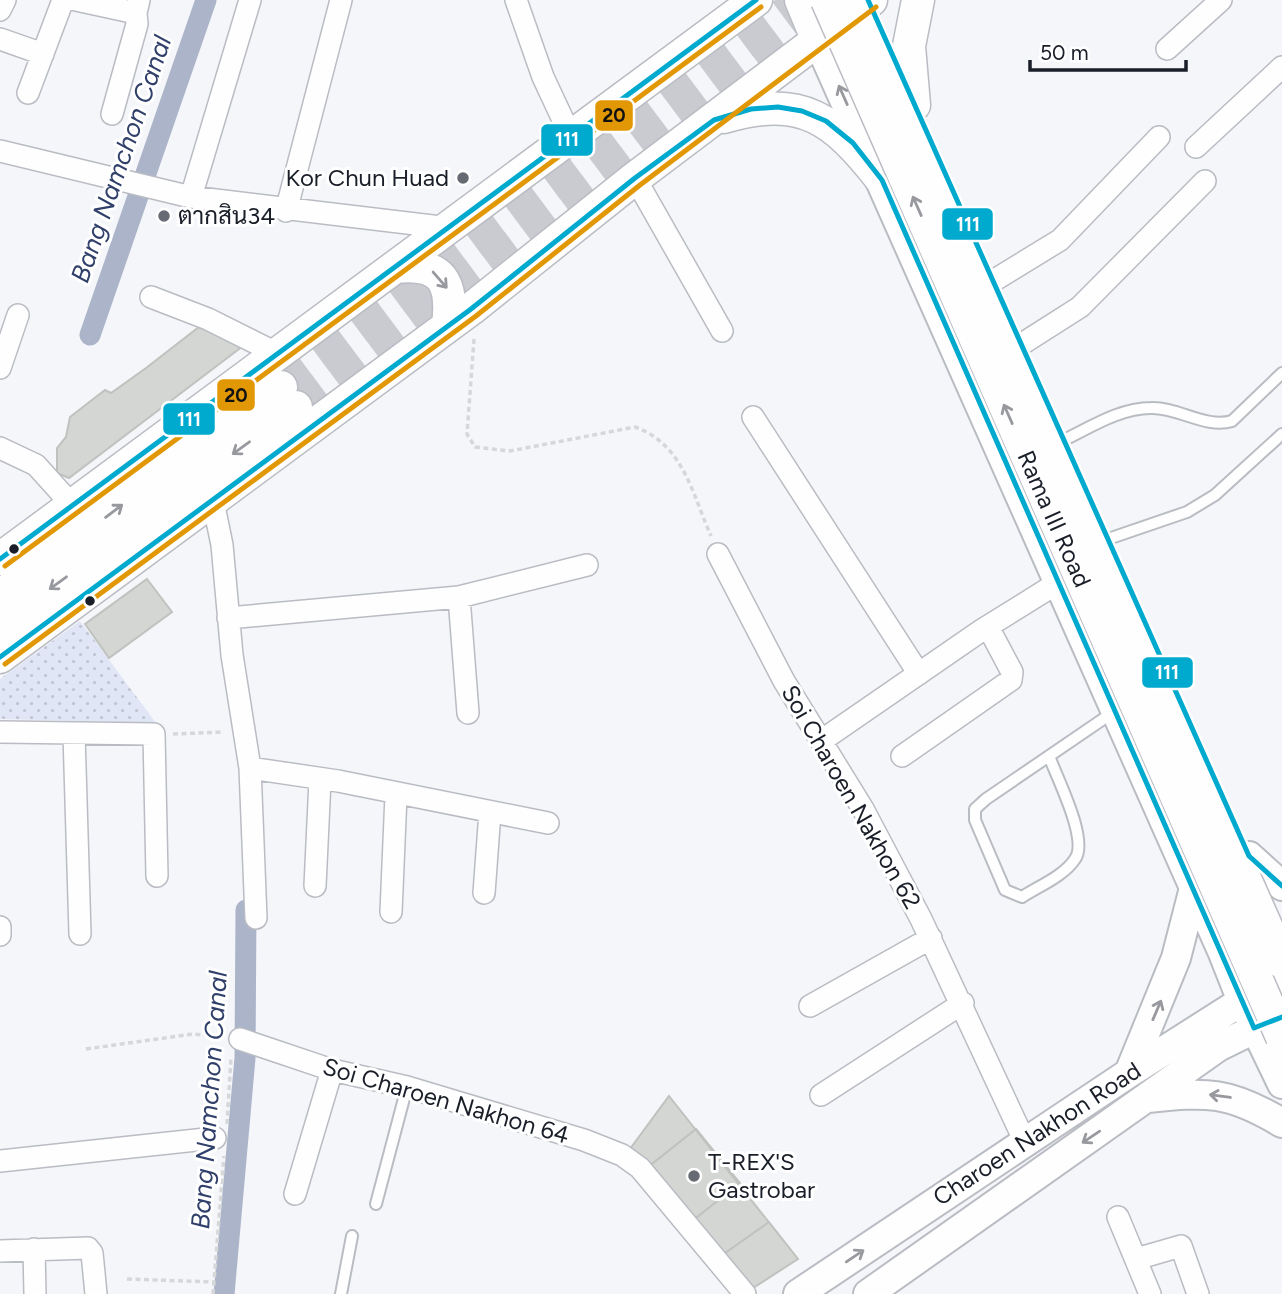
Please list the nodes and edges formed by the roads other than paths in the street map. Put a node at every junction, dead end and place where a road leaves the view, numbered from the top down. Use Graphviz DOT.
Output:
graph roads {
  1 [pos="5,0"];
  2 [pos="63,0"];
  3 [pos="76,0"];
  4 [pos="250,0"];
  5 [pos="341,0"];
  6 [pos="516,0"];
  7 [pos="739,0"];
  8 [pos="756,0"];
  9 [pos="801,0"];
  10 [pos="827,0"];
  11 [pos="918,0"];
  12 [pos="1222,0"];
  13 [pos="865,1"];
  14 [pos="138,6"];
  15 [pos="0,10"];
  16 [pos="716,32"];
  17 [pos="0,39"];
  18 [pos="818,41"];
  19 [pos="1167,49"];
  20 [pos="43,54"];
  21 [pos="1282,67"];
  22 [pos="28,93"];
  23 [pos="914,105"];
  24 [pos="112,114"];
  25 [pos="714,120"];
  26 [pos="1159,136"];
  27 [pos="572,139"];
  28 [pos="1196,147"];
  29 [pos="0,150"];
  30 [pos="635,178"];
  31 [pos="882,180"];
  32 [pos="1205,181"];
  33 [pos="191,197"];
  34 [pos="286,211"];
  35 [pos="449,228"];
  36 [pos="395,267"];
  37 [pos="993,282"];
  38 [pos="151,298"];
  39 [pos="18,315"];
  40 [pos="460,318"];
  41 [pos="722,331"];
  42 [pos="1022,344"];
  43 [pos="278,354"];
  44 [pos="0,368"];
  45 [pos="1282,373"];
  46 [pos="753,417"];
  47 [pos="1282,434"];
  48 [pos="1064,440"];
  49 [pos="0,448"];
  50 [pos="213,501"];
  51 [pos="74,506"];
  52 [pos="1108,539"];
  53 [pos="718,554"];
  54 [pos="0,559"];
  55 [pos="587,565"];
  56 [pos="1059,582"];
  57 [pos="0,596"];
  58 [pos="459,597"];
  59 [pos="228,618"];
  60 [pos="0,626"];
  61 [pos="988,627"];
  62 [pos="0,657"];
  63 [pos="919,674"];
  64 [pos="1116,710"];
  65 [pos="468,713"];
  66 [pos="0,732"];
  67 [pos="74,734"];
  68 [pos="821,741"];
  69 [pos="902,756"];
  70 [pos="1049,756"];
  71 [pos="250,768"];
  72 [pos="320,780"];
  73 [pos="396,795"];
  74 [pos="490,812"];
  75 [pos="548,823"];
  76 [pos="1249,856"];
  77 [pos="157,876"];
  78 [pos="315,886"];
  79 [pos="1282,886"];
  80 [pos="1194,888"];
  81 [pos="484,893"];
  82 [pos="391,912"];
  83 [pos="256,918"];
  84 [pos="0,927"];
  85 [pos="1282,931"];
  86 [pos="80,934"];
  87 [pos="0,935"];
  88 [pos="931,938"];
  89 [pos="1282,962"];
  90 [pos="1282,983"];
  91 [pos="1242,1001"];
  92 [pos="963,1003"];
  93 [pos="810,1006"];
  94 [pos="1282,1017"];
  95 [pos="1268,1033"];
  96 [pos="242,1040"];
  97 [pos="332,1070"];
  98 [pos="1129,1073"];
  99 [pos="1282,1084"];
  100 [pos="407,1087"];
  101 [pos="821,1096"];
  102 [pos="1147,1098"];
  103 [pos="1282,1123"];
  104 [pos="222,1140"];
  105 [pos="1024,1140"];
  106 [pos="0,1161"];
  107 [pos="295,1194"];
  108 [pos="376,1204"];
  109 [pos="1118,1217"];
  110 [pos="352,1236"];
  111 [pos="34,1250"];
  112 [pos="0,1251"];
  113 [pos="1136,1259"];
  114 [pos="35,1294"];
  115 [pos="96,1294"];
  116 [pos="341,1294"];
  117 [pos="745,1294"];
  118 [pos="798,1294"];
  119 [pos="868,1294"];
  120 [pos="1150,1294"];
  121 [pos="1198,1294"];
  1 -- 15 [label="street"];
  2 -- 20 [label="street"];
  3 -- 14 [label="street"];
  4 -- 33 [label="street"];
  5 -- 34 [label="street"];
  6 -- 27 [label="street"];
  7 -- 16 [label="main road"];
  8 -- 16 [label="main road"];
  9 -- 18 [label="main road"];
  95 -- 10 [label="main road, Rama III Road, one-way, bridge"];
  11 -- 23 [label="main road"];
  12 -- 19 [label="street"];
  13 -- 18 [label="main road"];
  13 -- 23 [label="main road"];
  13 -- 89 [label="main road, Rama III Road, bridge"];
  14 -- 24 [label="street"];
  16 -- 27 [label="main road"];
  17 -- 20 [label="street"];
  18 -- 25 [label="main road"];
  31 -- 18 [label="main road, one-way"];
  20 -- 22 [label="street"];
  21 -- 28 [label="street"];
  23 -- 37 [label="main road"];
  25 -- 30 [label="main road"];
  25 -- 31 [label="main road"];
  26 -- 37 [label="street"];
  27 -- 35 [label="main road"];
  29 -- 33 [label="street"];
  30 -- 40 [label="main road"];
  30 -- 41 [label="street"];
  31 -- 56 [label="main road"];
  32 -- 42 [label="street"];
  33 -- 34 [label="street"];
  34 -- 35 [label="street"];
  35 -- 36 [label="main road"];
  36 -- 40 [label="main road, one-way"];
  36 -- 43 [label="main road"];
  37 -- 42 [label="main road"];
  38 -- 43 [label="street"];
  39 -- 44 [label="street"];
  40 -- 50 [label="main road"];
  42 -- 48 [label="main road"];
  43 -- 51 [label="main road"];
  45 -- 48 [label="lane"];
  46 -- 63 [label="street"];
  47 -- 52 [label="lane"];
  48 -- 52 [label="main road"];
  49 -- 51 [label="street"];
  50 -- 59 [label="street"];
  50 -- 62 [label="main road"];
  51 -- 54 [label="main road"];
  52 -- 76 [label="main road"];
  53 -- 68 [label="street, Soi Charoen Nakhon 62"];
  55 -- 58 [label="street"];
  56 -- 61 [label="street"];
  56 -- 64 [label="main road"];
  57 -- 60 [label="main road, one-way"];
  58 -- 59 [label="street"];
  58 -- 65 [label="street"];
  59 -- 71 [label="street"];
  61 -- 63 [label="street"];
  61 -- 69 [label="street"];
  63 -- 68 [label="street"];
  64 -- 70 [label="lane"];
  64 -- 80 [label="main road"];
  66 -- 67 [label="street"];
  67 -- 77 [label="street"];
  67 -- 86 [label="street"];
  68 -- 88 [label="street, Soi Charoen Nakhon 62"];
  70 -- 70 [label="lane"];
  71 -- 72 [label="street"];
  71 -- 83 [label="street"];
  72 -- 73 [label="street"];
  72 -- 78 [label="street"];
  73 -- 74 [label="street"];
  73 -- 82 [label="street"];
  74 -- 75 [label="street"];
  74 -- 81 [label="street"];
  76 -- 79 [label="main road"];
  76 -- 85 [label="main road"];
  80 -- 91 [label="main road"];
  98 -- 80 [label="main road, one-way"];
  84 -- 87 [label="street"];
  88 -- 92 [label="street, Soi Charoen Nakhon 62"];
  88 -- 93 [label="street"];
  90 -- 91 [label="main road, Charoen Nakhon Road"];
  91 -- 95 [label="main road"];
  91 -- 98 [label="main road, Charoen Nakhon Road"];
  92 -- 101 [label="street"];
  92 -- 105 [label="street, Soi Charoen Nakhon 62"];
  94 -- 95 [label="main road, Charoen Nakhon Road"];
  95 -- 99 [label="main road"];
  95 -- 102 [label="main road, Charoen Nakhon Road"];
  96 -- 97 [label="street, Soi Charoen Nakhon 64"];
  97 -- 100 [label="street, Soi Charoen Nakhon 64"];
  97 -- 107 [label="street"];
  98 -- 105 [label="main road, Charoen Nakhon Road"];
  100 -- 108 [label="lane"];
  100 -- 117 [label="street, Soi Charoen Nakhon 64"];
  103 -- 102 [label="main road, one-way"];
  102 -- 119 [label="main road, Charoen Nakhon Road, one-way"];
  104 -- 106 [label="street"];
  118 -- 105 [label="main road, Charoen Nakhon Road, one-way"];
  109 -- 113 [label="street"];
  110 -- 116 [label="lane"];
  111 -- 112 [label="street"];
  111 -- 114 [label="street"];
  111 -- 115 [label="street"];
  113 -- 120 [label="street"];
  113 -- 121 [label="street"];
}
